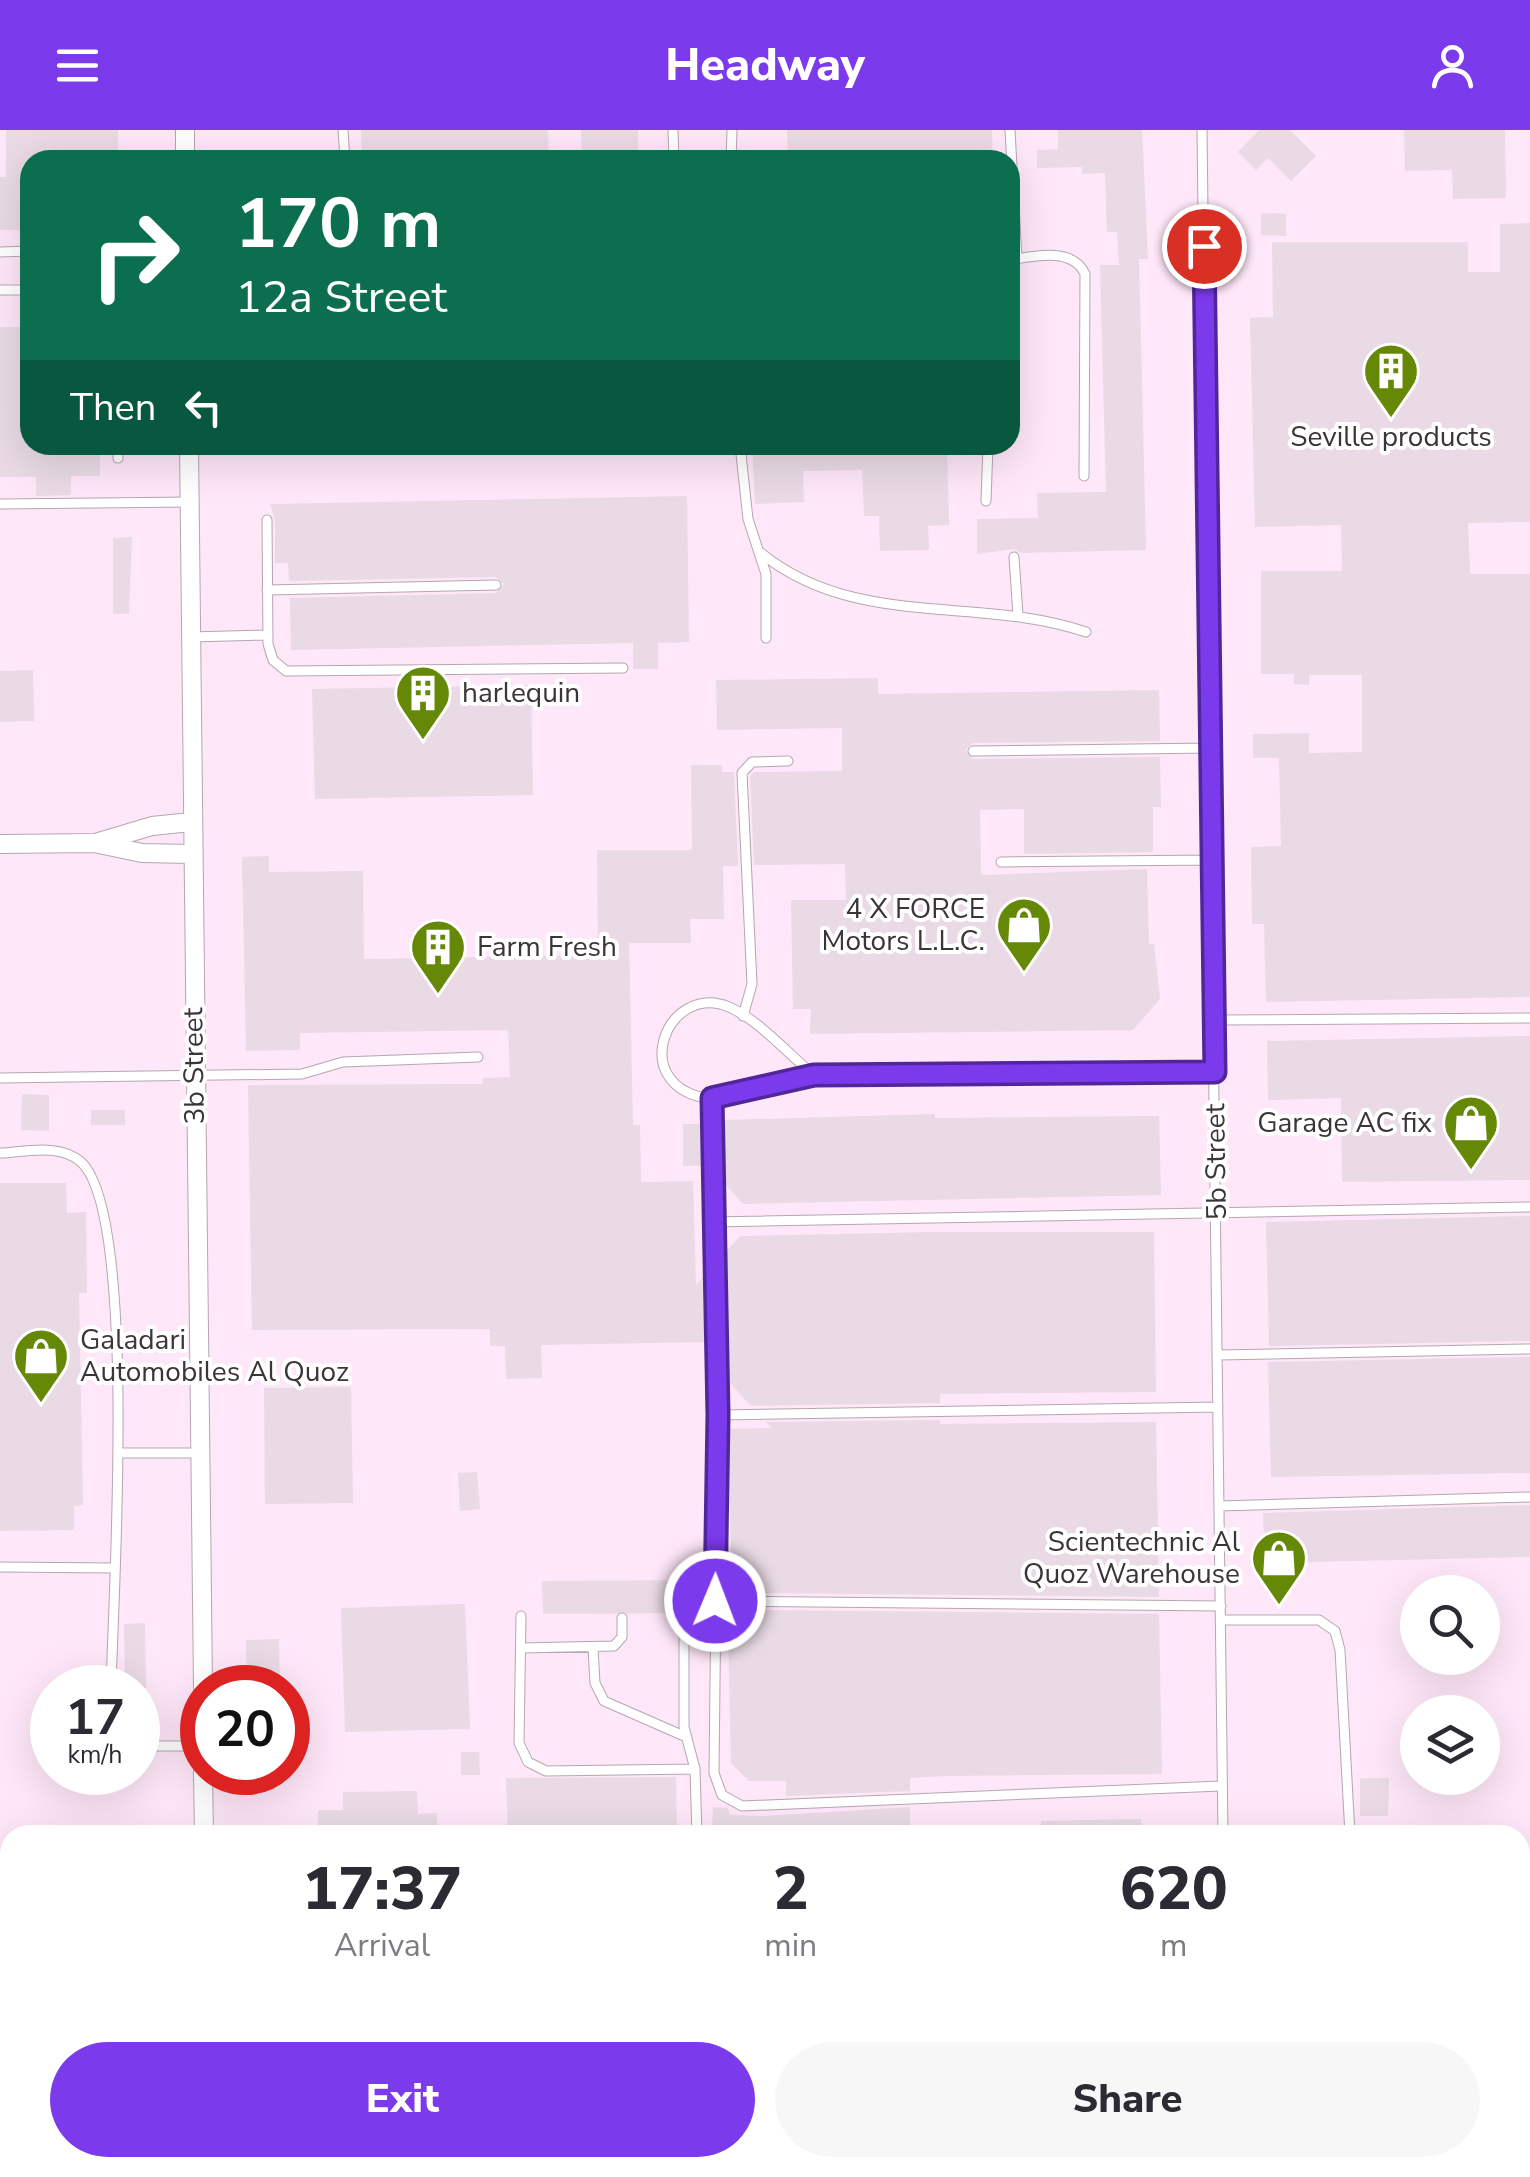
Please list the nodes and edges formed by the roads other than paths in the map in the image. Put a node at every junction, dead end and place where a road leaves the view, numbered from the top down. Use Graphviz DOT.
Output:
graph roads {
  1 [pos="1202,130"];
  2 [pos="1020,259"];
  3 [pos="189,455"];
  4 [pos="741,455"];
  5 [pos="988,455"];
  6 [pos="1084,476"];
  7 [pos="986,501"];
  8 [pos="190,502"];
  9 [pos="0,504"];
  10 [pos="267,520"];
  11 [pos="760,553"];
  12 [pos="1014,558"];
  13 [pos="496,585"];
  14 [pos="267,590"];
  15 [pos="1018,615"];
  16 [pos="1086,632"];
  17 [pos="268,635"];
  18 [pos="190,637"];
  19 [pos="766,638"];
  20 [pos="623,668"];
  21 [pos="1210,748"];
  22 [pos="973,752"];
  23 [pos="788,761"];
  24 [pos="192,822"];
  25 [pos="94,843"];
  26 [pos="0,844"];
  27 [pos="192,854"];
  28 [pos="1212,860"];
  29 [pos="1001,862"];
  30 [pos="743,1016"];
  31 [pos="1530,1018"];
  32 [pos="1216,1020"];
  33 [pos="478,1056"];
  34 [pos="1215,1072"];
  35 [pos="814,1075"];
  36 [pos="194,1076"];
  37 [pos="0,1078"];
  38 [pos="712,1098"];
  39 [pos="0,1153"];
  40 [pos="1530,1207"];
  41 [pos="1216,1214"];
  42 [pos="714,1222"];
  43 [pos="1530,1349"];
  44 [pos="1218,1355"];
  45 [pos="1218,1407"];
  46 [pos="718,1415"];
  47 [pos="119,1453"];
  48 [pos="203,1453"];
  49 [pos="1530,1497"];
  50 [pos="1220,1506"];
  51 [pos="0,1567"];
  52 [pos="114,1568"];
  53 [pos="715,1601"];
  54 [pos="1220,1606"];
  55 [pos="521,1616"];
  56 [pos="622,1618"];
  57 [pos="1221,1620"];
  58 [pos="684,1623"];
  59 [pos="521,1648"];
  60 [pos="593,1648"];
  61 [pos="112,1665"];
  62 [pos="203,1665"];
  63 [pos="684,1736"];
  64 [pos="695,1769"];
  65 [pos="1222,1786"];
  66 [pos="204,1795"];
  67 [pos="204,1825"];
  68 [pos="697,1825"];
  69 [pos="1223,1825"];
  70 [pos="1349,1825"];
  1 -- 21 [label="lane, 5b Street"];
  2 -- 6 [label="lane"];
  3 -- 8 [label="street, 3b Street"];
  4 -- 11 [label="lane"];
  5 -- 7 [label="lane"];
  8 -- 9 [label="lane"];
  8 -- 18 [label="street, 3b Street"];
  10 -- 14 [label="lane"];
  11 -- 15 [label="lane"];
  11 -- 19 [label="lane"];
  12 -- 15 [label="lane"];
  13 -- 14 [label="lane"];
  14 -- 17 [label="lane"];
  15 -- 16 [label="lane"];
  17 -- 18 [label="lane"];
  17 -- 20 [label="lane"];
  18 -- 24 [label="street, 3b Street"];
  21 -- 22 [label="lane"];
  21 -- 28 [label="lane, 5b Street"];
  23 -- 30 [label="lane"];
  24 -- 25 [label="street"];
  24 -- 27 [label="street, 3b Street"];
  25 -- 26 [label="street"];
  25 -- 27 [label="street"];
  27 -- 36 [label="street, 3b Street"];
  28 -- 29 [label="lane"];
  28 -- 32 [label="lane, 5b Street"];
  30 -- 35 [label="lane"];
  30 -- 38 [label="lane"];
  31 -- 32 [label="lane"];
  32 -- 34 [label="lane, 5b Street"];
  33 -- 36 [label="lane"];
  34 -- 35 [label="lane"];
  34 -- 41 [label="lane, 5b Street"];
  35 -- 38 [label="lane"];
  36 -- 37 [label="lane"];
  36 -- 48 [label="street, 3b Street"];
  38 -- 42 [label="lane"];
  39 -- 47 [label="lane"];
  40 -- 41 [label="lane"];
  41 -- 42 [label="lane"];
  41 -- 44 [label="lane, 5b Street"];
  42 -- 46 [label="lane"];
  43 -- 44 [label="lane"];
  44 -- 45 [label="lane, 5b Street"];
  45 -- 46 [label="lane"];
  45 -- 50 [label="lane, 5b Street"];
  46 -- 53 [label="lane"];
  47 -- 48 [label="lane"];
  47 -- 52 [label="lane"];
  48 -- 62 [label="street, 3b Street"];
  49 -- 50 [label="lane"];
  50 -- 54 [label="lane, 5b Street"];
  51 -- 52 [label="lane"];
  52 -- 61 [label="lane"];
  53 -- 54 [label="lane"];
  53 -- 65 [label="lane"];
  54 -- 57 [label="lane, 5b Street"];
  55 -- 59 [label="lane"];
  56 -- 60 [label="lane"];
  57 -- 65 [label="lane, 5b Street"];
  57 -- 70 [label="lane"];
  58 -- 63 [label="lane"];
  59 -- 60 [label="lane"];
  59 -- 64 [label="lane"];
  60 -- 63 [label="lane"];
  63 -- 64 [label="lane"];
  64 -- 68 [label="lane"];
  65 -- 69 [label="lane, 5b Street"];
  66 -- 67 [label="street"];
}
